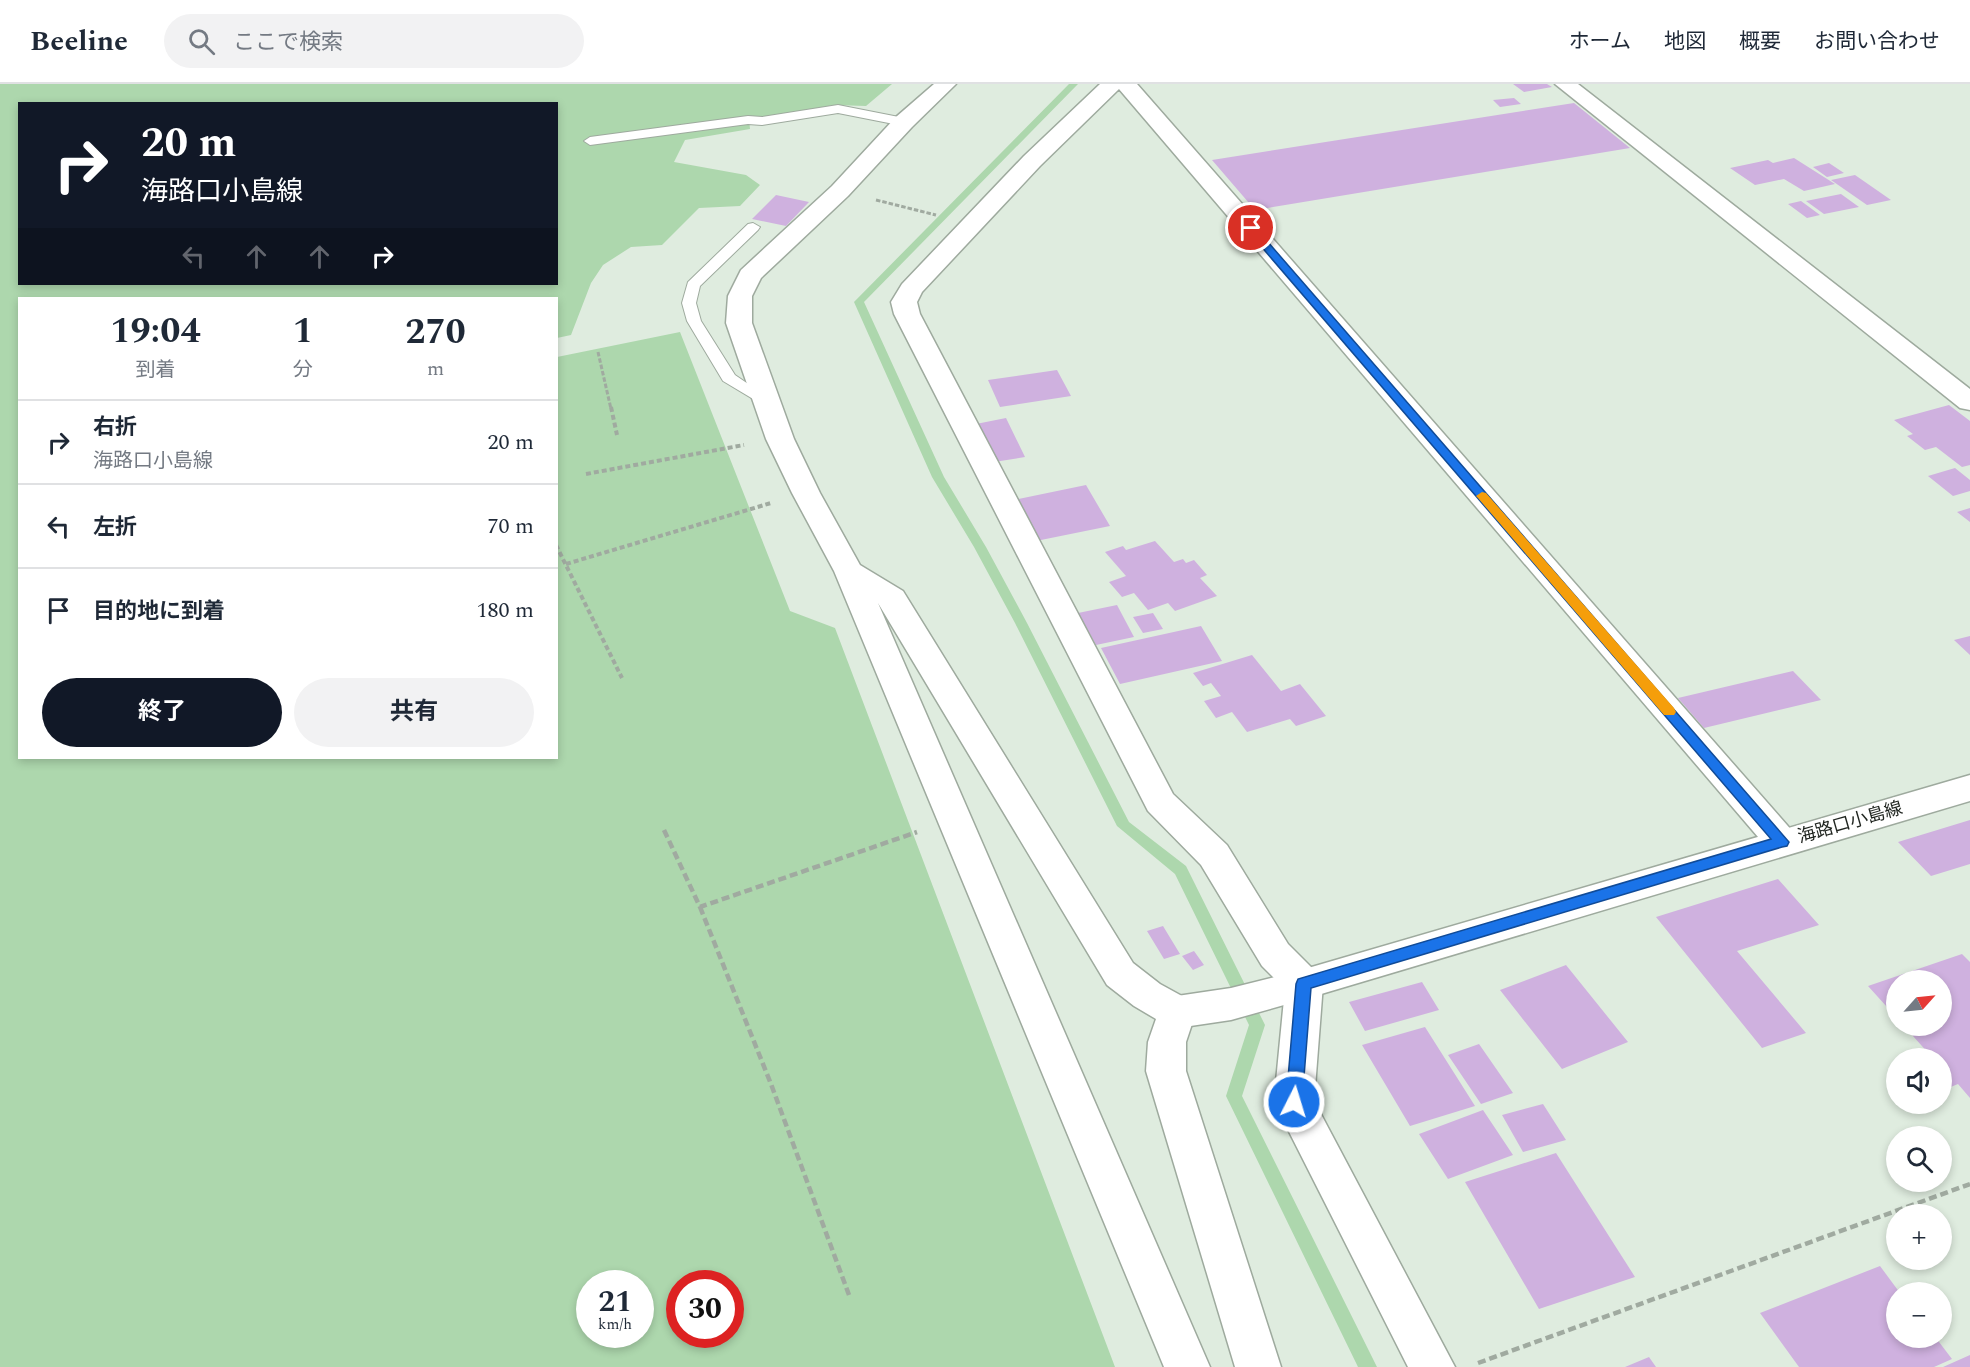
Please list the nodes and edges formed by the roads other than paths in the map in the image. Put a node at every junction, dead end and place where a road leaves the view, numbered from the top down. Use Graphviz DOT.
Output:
graph roads {
  1 [pos="946,84"];
  2 [pos="1112,84"];
  3 [pos="1126,84"];
  4 [pos="1565,84"];
  5 [pos="904,122"];
  6 [pos="590,141"];
  7 [pos="753,227"];
  8 [pos="1970,402"];
  9 [pos="768,403"];
  10 [pos="849,571"];
  11 [pos="1970,788"];
  12 [pos="1782,842"];
  13 [pos="1297,986"];
  14 [pos="1177,1012"];
  15 [pos="1187,1367"];
  16 [pos="1258,1367"];
  17 [pos="1432,1367"];
  1 -- 5 [label="street"];
  2 -- 13 [label="street"];
  3 -- 12 [label="street"];
  4 -- 8 [label="street"];
  5 -- 6 [label="lane"];
  5 -- 9 [label="street"];
  7 -- 9 [label="lane"];
  9 -- 10 [label="street"];
  10 -- 14 [label="street"];
  10 -- 15 [label="street"];
  11 -- 12 [label="street, 海路口小島線"];
  12 -- 13 [label="street, 海路口小島線"];
  13 -- 14 [label="street, 海路口小島線"];
  13 -- 17 [label="street"];
  14 -- 16 [label="street"];
}
